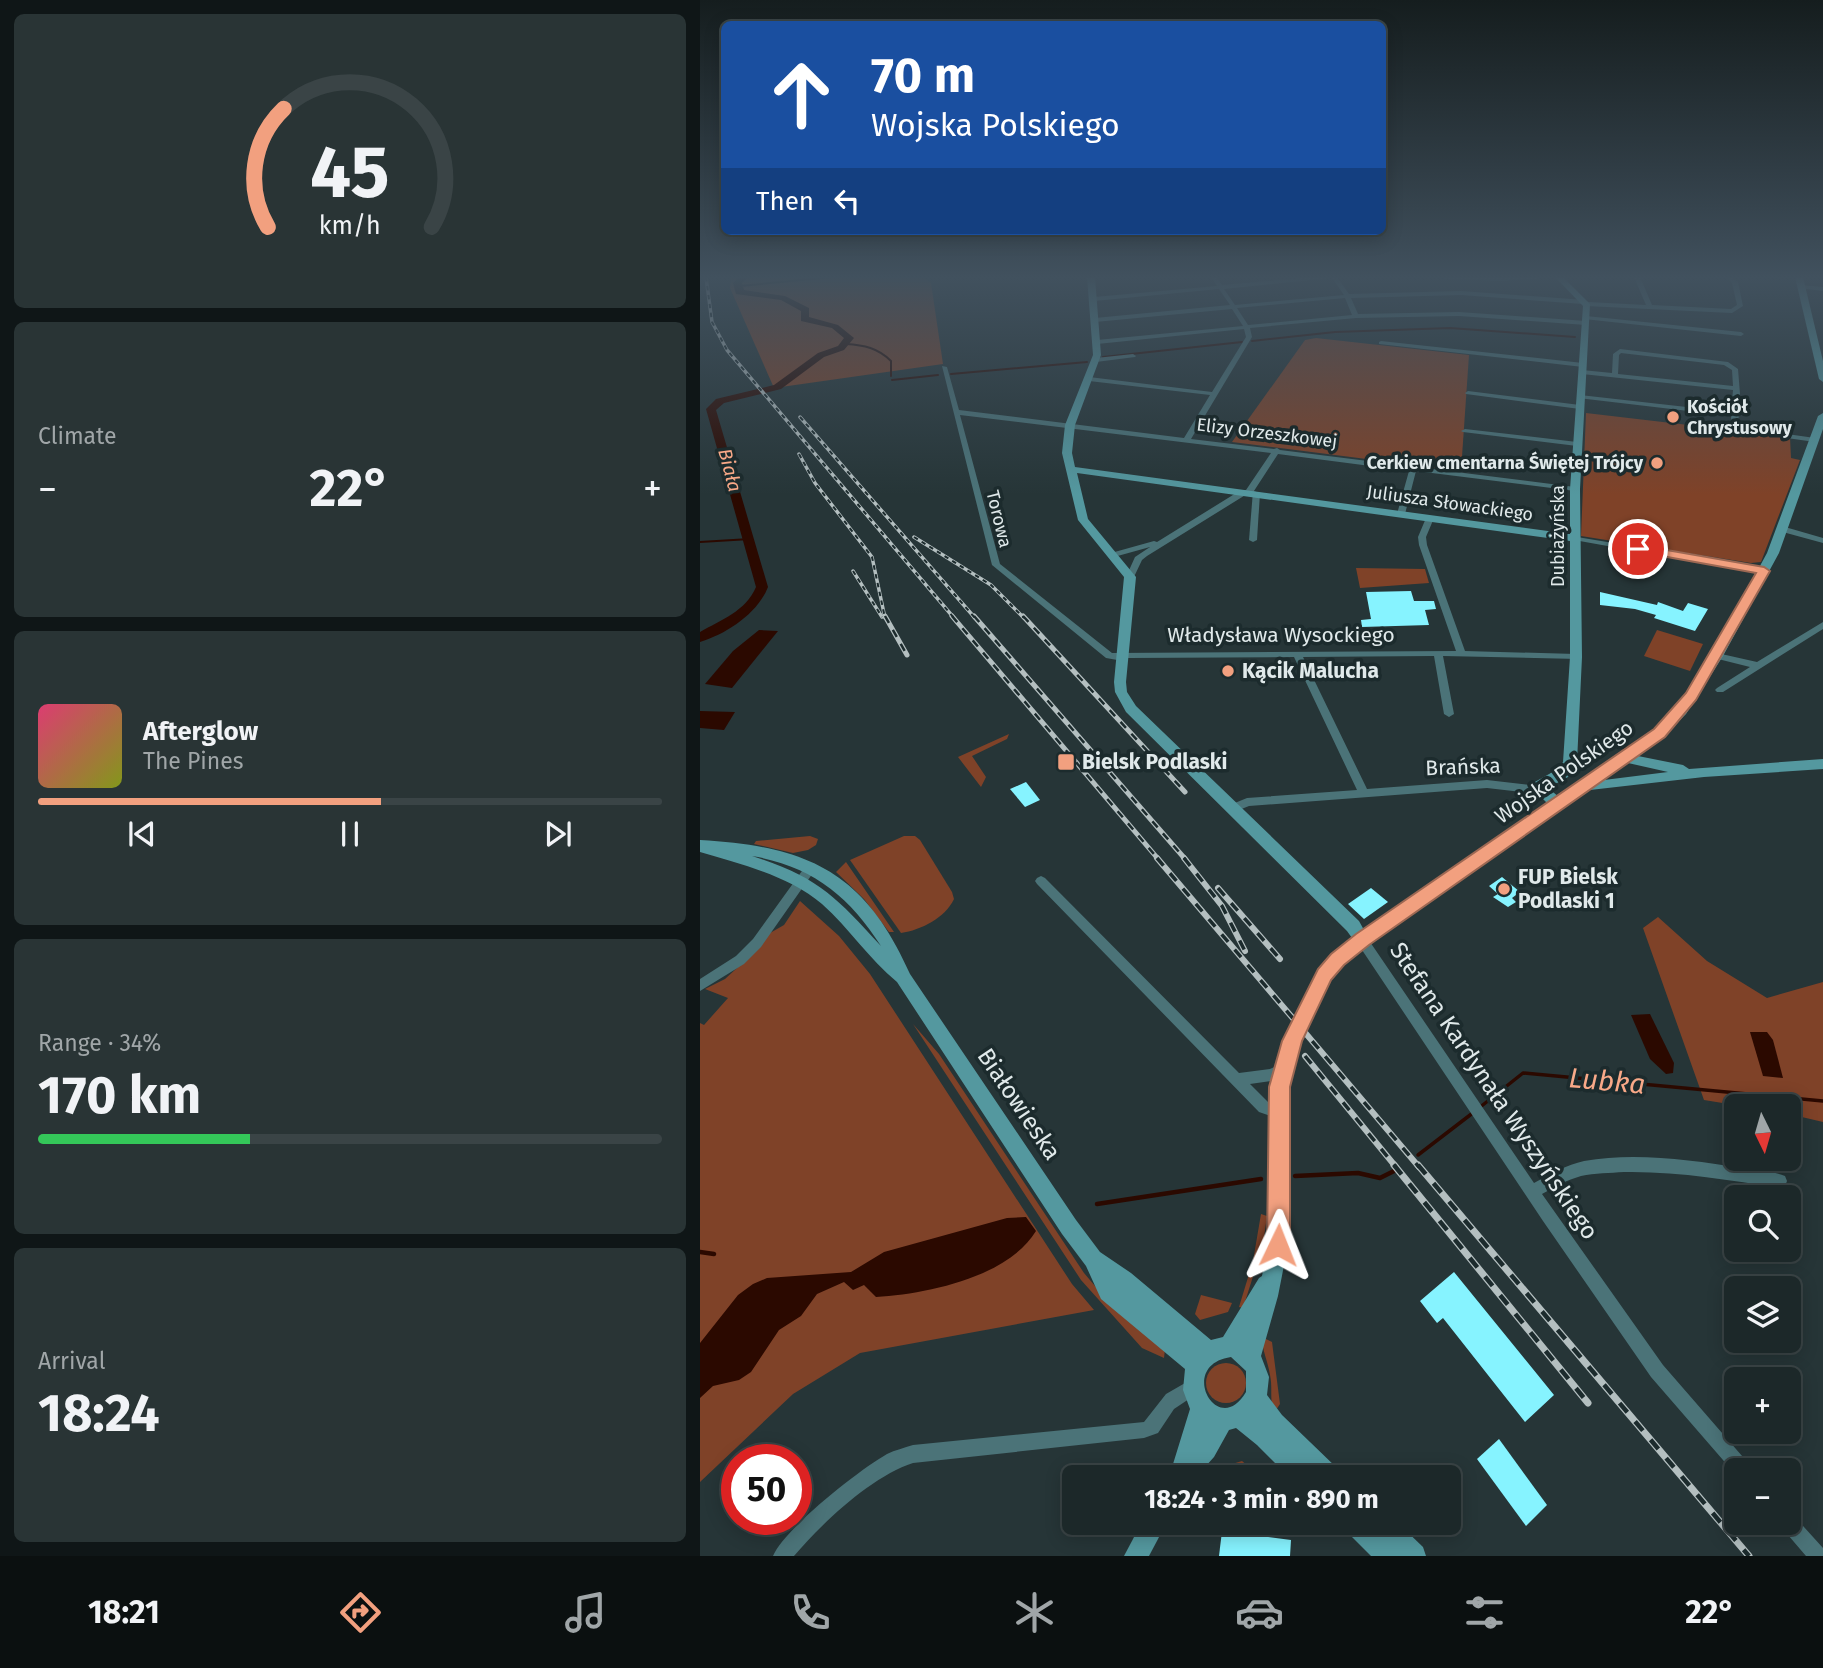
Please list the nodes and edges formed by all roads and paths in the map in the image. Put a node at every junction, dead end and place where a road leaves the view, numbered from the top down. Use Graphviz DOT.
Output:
graph roads {
  1 [pos="1097,350"];
  2 [pos="1243,350"];
  3 [pos="1434,350"];
  4 [pos="1584,350"];
  5 [pos="1816,350"];
  6 [pos="1133,356"];
  7 [pos="1096,360"];
  8 [pos="943,367"];
  9 [pos="1583,368"];
  10 [pos="1615,375"];
  11 [pos="1089,379"];
  12 [pos="1823,379"];
  13 [pos="1737,388"];
  14 [pos="1468,393"];
  15 [pos="1215,394"];
  16 [pos="1580,402"];
  17 [pos="956,412"];
  18 [pos="1734,414"];
  19 [pos="1823,416"];
  20 [pos="1070,425"];
  21 [pos="1465,431"];
  22 [pos="1188,439"];
  23 [pos="1815,440"];
  24 [pos="1577,444"];
  25 [pos="1277,450"];
  26 [pos="1070,468"];
  27 [pos="1413,468"];
  28 [pos="1575,489"];
  29 [pos="1249,492"];
  30 [pos="1401,514"];
  31 [pos="1430,518"];
  32 [pos="1782,529"];
  33 [pos="1574,538"];
  34 [pos="1164,540"];
  35 [pos="1253,540"];
  36 [pos="1823,541"];
  37 [pos="1114,555"];
  38 [pos="1764,571"];
  39 [pos="1130,577"];
  40 [pos="1823,625"];
  41 [pos="1438,653"];
  42 [pos="1297,654"];
  43 [pos="1462,654"];
  44 [pos="1123,656"];
  45 [pos="1717,656"];
  46 [pos="1576,657"];
  47 [pos="1757,665"];
  48 [pos="1720,690"];
  49 [pos="1448,714"];
  50 [pos="1640,749"];
  51 [pos="1626,758"];
  52 [pos="1649,764"];
  53 [pos="1823,764"];
  54 [pos="1704,772"];
  55 [pos="1647,780"];
  56 [pos="1588,785"];
  57 [pos="1538,790"];
  58 [pos="1364,793"];
  59 [pos="1558,805"];
  60 [pos="1234,808"];
  61 [pos="700,847"];
  62 [pos="806,874"];
  63 [pos="1041,881"];
  64 [pos="1362,940"];
  65 [pos="700,986"];
  66 [pos="1283,1069"];
  67 [pos="1238,1079"];
  68 [pos="1279,1112"];
  69 [pos="1780,1181"];
  70 [pos="1532,1192"];
  71 [pos="1271,1278"];
  72 [pos="1250,1358"];
  73 [pos="1206,1372"];
  74 [pos="1255,1397"];
  75 [pos="1230,1418"];
  76 [pos="1733,1458"];
  77 [pos="1184,1465"];
  78 [pos="1192,1465"];
  79 [pos="1294,1465"];
  80 [pos="1318,1465"];
  81 [pos="1148,1535"];
  82 [pos="1366,1535"];
  83 [pos="1392,1535"];
  84 [pos="1799,1535"];
  85 [pos="782,1556"];
  86 [pos="1136,1556"];
  87 [pos="1388,1556"];
  88 [pos="1414,1556"];
  89 [pos="1818,1556"];
  1 -- 7 [label="street"];
  2 -- 15 [label="street"];
  3 -- 9 [label="street"];
  4 -- 9 [label="street, Dubiażyńska"];
  5 -- 12 [label="street"];
  6 -- 7 [label="street"];
  7 -- 11 [label="street"];
  8 -- 17 [label="street, Torowa"];
  9 -- 10 [label="street"];
  9 -- 16 [label="street, Dubiażyńska"];
  10 -- 13 [label="street"];
  10 -- 13 [label="street"];
  11 -- 15 [label="street"];
  11 -- 20 [label="street"];
  13 -- 18 [label="street"];
  14 -- 16 [label="street"];
  15 -- 22 [label="street"];
  16 -- 18 [label="street"];
  16 -- 24 [label="street, Dubiażyńska"];
  17 -- 20 [label="street, Elizy Orzeszkowej"];
  17 -- 44 [label="street, Torowa"];
  18 -- 23 [label="street"];
  19 -- 23 [label="street, Wojska Polskiego"];
  20 -- 22 [label="street, Elizy Orzeszkowej"];
  20 -- 26 [label="street"];
  21 -- 24 [label="street"];
  22 -- 25 [label="street, Elizy Orzeszkowej"];
  23 -- 32 [label="street, Wojska Polskiego"];
  24 -- 28 [label="street, Dubiażyńska"];
  25 -- 27 [label="street, Elizy Orzeszkowej"];
  25 -- 29 [label="street"];
  26 -- 29 [label="street, Juliusza Słowackiego"];
  26 -- 37 [label="street"];
  27 -- 28 [label="street, Elizy Orzeszkowej"];
  27 -- 30 [label="street"];
  28 -- 33 [label="street, Dubiażyńska"];
  29 -- 30 [label="street, Juliusza Słowackiego"];
  29 -- 34 [label="street"];
  29 -- 35 [label="street"];
  30 -- 31 [label="street, Juliusza Słowackiego"];
  31 -- 33 [label="street, Juliusza Słowackiego"];
  31 -- 43 [label="street"];
  32 -- 36 [label="street"];
  32 -- 38 [label="street, Wojska Polskiego"];
  33 -- 38 [label="street, Juliusza Słowackiego"];
  33 -- 46 [label="street, Dubiażyńska"];
  34 -- 37 [label="street"];
  34 -- 39 [label="street"];
  37 -- 39 [label="street"];
  38 -- 45 [label="street, Wojska Polskiego"];
  39 -- 44 [label="street, Stefana Kardynała Wyszyńskiego"];
  40 -- 47 [label="street"];
  41 -- 42 [label="street, Władysława Wysockiego"];
  41 -- 43 [label="street, Władysława Wysockiego"];
  41 -- 49 [label="street"];
  42 -- 44 [label="street, Władysława Wysockiego"];
  42 -- 58 [label="street"];
  43 -- 46 [label="street, Władysława Wysockiego"];
  44 -- 60 [label="street, Stefana Kardynała Wyszyńskiego"];
  45 -- 47 [label="street"];
  45 -- 50 [label="street, Wojska Polskiego"];
  46 -- 57 [label="street, Dubiażyńska"];
  47 -- 48 [label="street"];
  50 -- 51 [label="street, Wojska Polskiego"];
  50 -- 52 [label="street"];
  51 -- 52 [label="street"];
  51 -- 55 [label="street"];
  51 -- 56 [label="street, Wojska Polskiego"];
  52 -- 54 [label="street"];
  53 -- 54 [label="street"];
  54 -- 55 [label="street"];
  55 -- 56 [label="street"];
  56 -- 59 [label="street, Wojska Polskiego"];
  57 -- 58 [label="street, Brańska"];
  57 -- 59 [label="street"];
  58 -- 60 [label="street, Brańska"];
  59 -- 64 [label="street, Wojska Polskiego"];
  60 -- 64 [label="street, Stefana Kardynała Wyszyńskiego"];
  61 -- 62 [label="street, Białowieska"];
  62 -- 65 [label="street"];
  62 -- 73 [label="street, Białowieska"];
  63 -- 67 [label="street"];
  64 -- 66 [label="street, Wojska Polskiego"];
  64 -- 70 [label="street, Stefana Kardynała Wyszyńskiego"];
  66 -- 67 [label="street"];
  66 -- 68 [label="street, Wojska Polskiego"];
  67 -- 68 [label="street"];
  68 -- 71 [label="street, Wojska Polskiego"];
  69 -- 70 [label="street"];
  70 -- 76 [label="street, Stefana Kardynała Wyszyńskiego"];
  71 -- 72 [label="street, Wojska Polskiego"];
  71 -- 73 [label="street"];
  72 -- 73 [label="street"];
  72 -- 74 [label="street"];
  73 -- 75 [label="street"];
  73 -- 77 [label="street"];
  73 -- 85 [label="street"];
  74 -- 75 [label="street"];
  74 -- 80 [label="street"];
  75 -- 78 [label="street"];
  75 -- 79 [label="street"];
  81 -- 86 [label="street"];
  82 -- 87 [label="street"];
  83 -- 88 [label="street"];
  84 -- 89 [label="street"];
}
